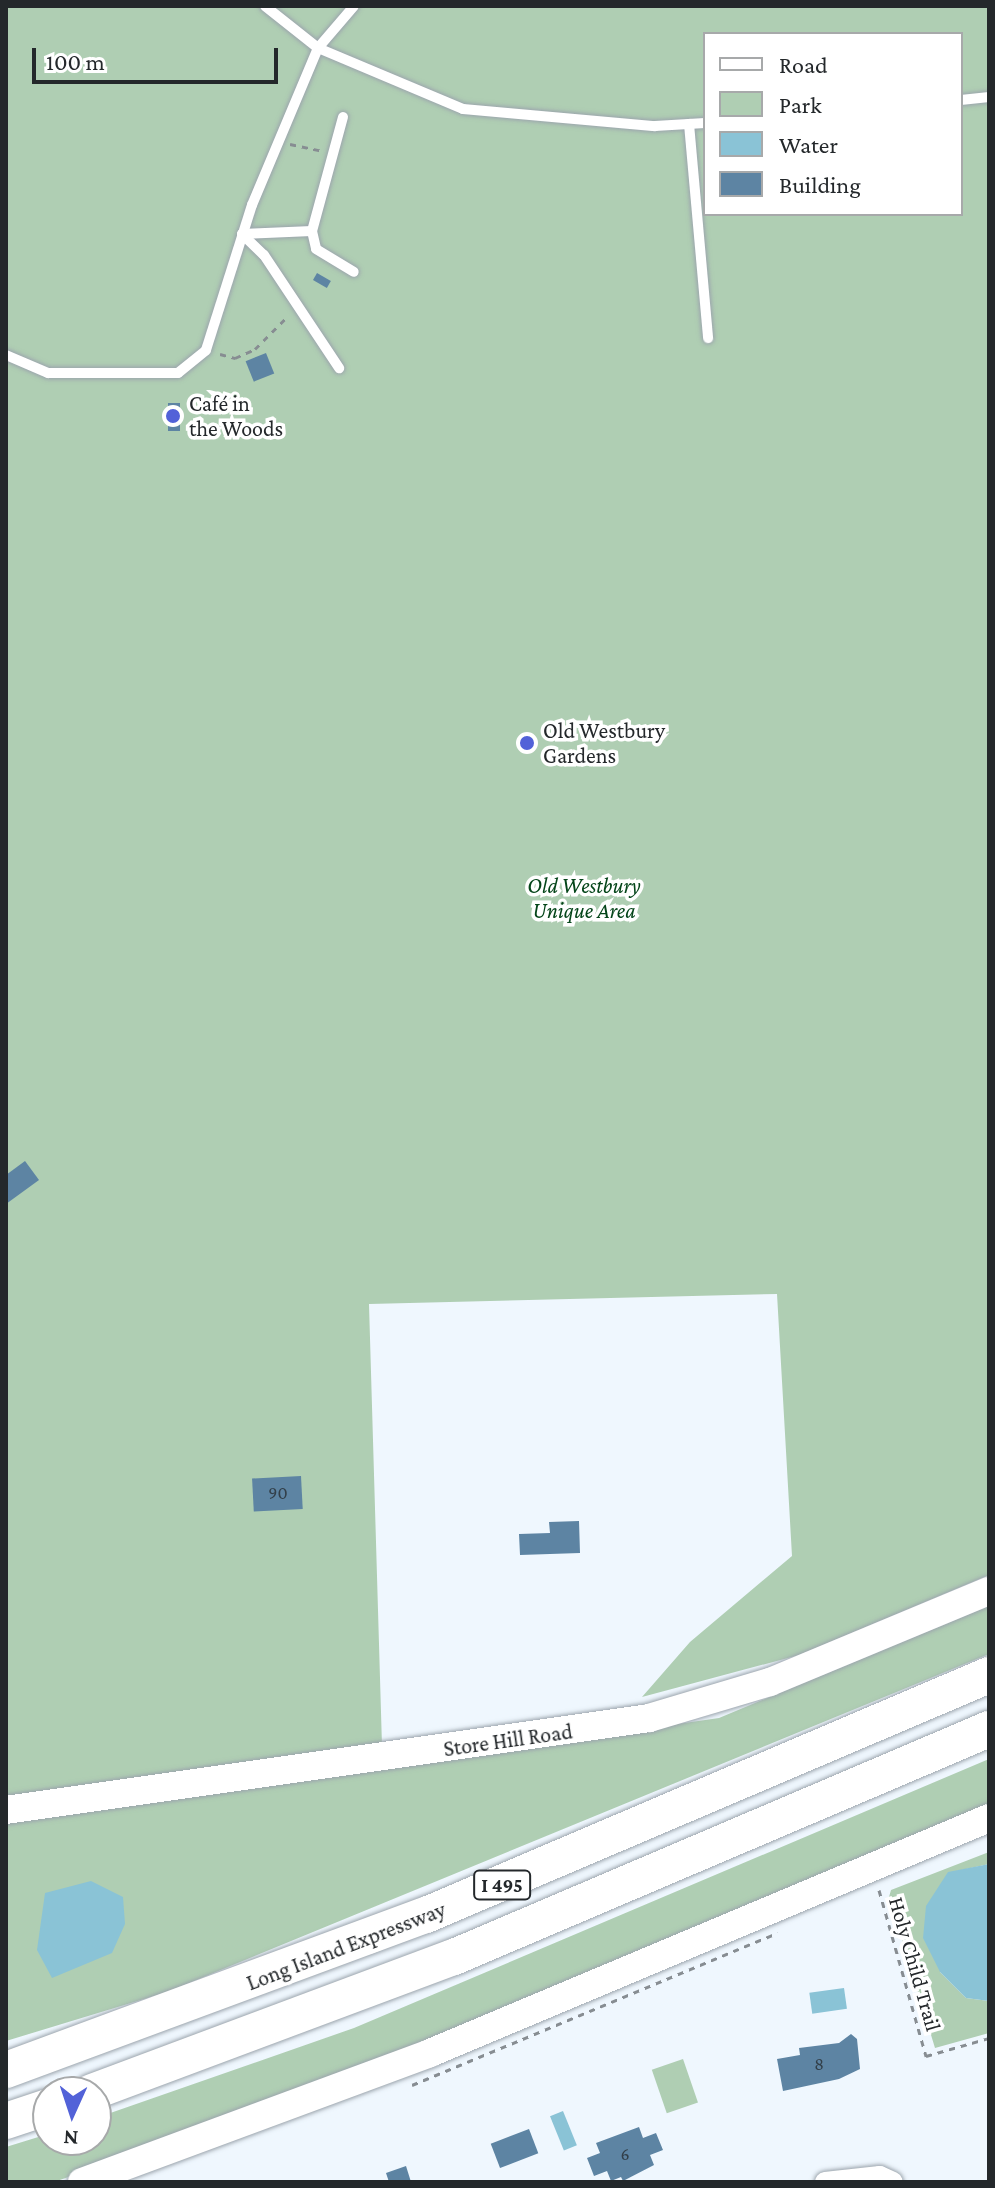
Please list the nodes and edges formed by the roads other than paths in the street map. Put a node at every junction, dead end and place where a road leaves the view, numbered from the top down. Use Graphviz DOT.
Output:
graph roads {
  1 [pos="265,6"];
  2 [pos="354,6"];
  3 [pos="318,48"];
  4 [pos="989,97"];
  5 [pos="963,100"];
  6 [pos="343,117"];
  7 [pos="703,123"];
  8 [pos="689,124"];
  9 [pos="312,231"];
  10 [pos="242,234"];
  11 [pos="354,272"];
  12 [pos="708,338"];
  13 [pos="6,355"];
  14 [pos="339,368"];
  15 [pos="989,1591"];
  16 [pos="989,1675"];
  17 [pos="989,1729"];
  18 [pos="6,1810"];
  19 [pos="989,1818"];
  20 [pos="6,2070"];
  21 [pos="112,2085"];
  22 [pos="32,2112"];
  23 [pos="6,2121"];
  24 [pos="90,2181"];
  25 [pos="825,2182"];
  26 [pos="893,2182"];
  1 -- 3 [label="lane"];
  2 -- 3 [label="lane"];
  3 -- 8 [label="lane"];
  3 -- 10 [label="lane"];
  4 -- 5 [label="lane"];
  6 -- 9 [label="lane"];
  7 -- 8 [label="lane"];
  8 -- 12 [label="lane"];
  9 -- 10 [label="lane"];
  9 -- 11 [label="lane"];
  10 -- 13 [label="lane"];
  10 -- 14 [label="lane"];
  15 -- 18 [label="main road, Store Hill Road"];
  16 -- 20 [label="highway, Long Island Expressway / I 495"];
  17 -- 21 [label="highway, I 495"];
  19 -- 24 [label="main road"];
  22 -- 23 [label="highway"];
  25 -- 26 [label="street"];
}
